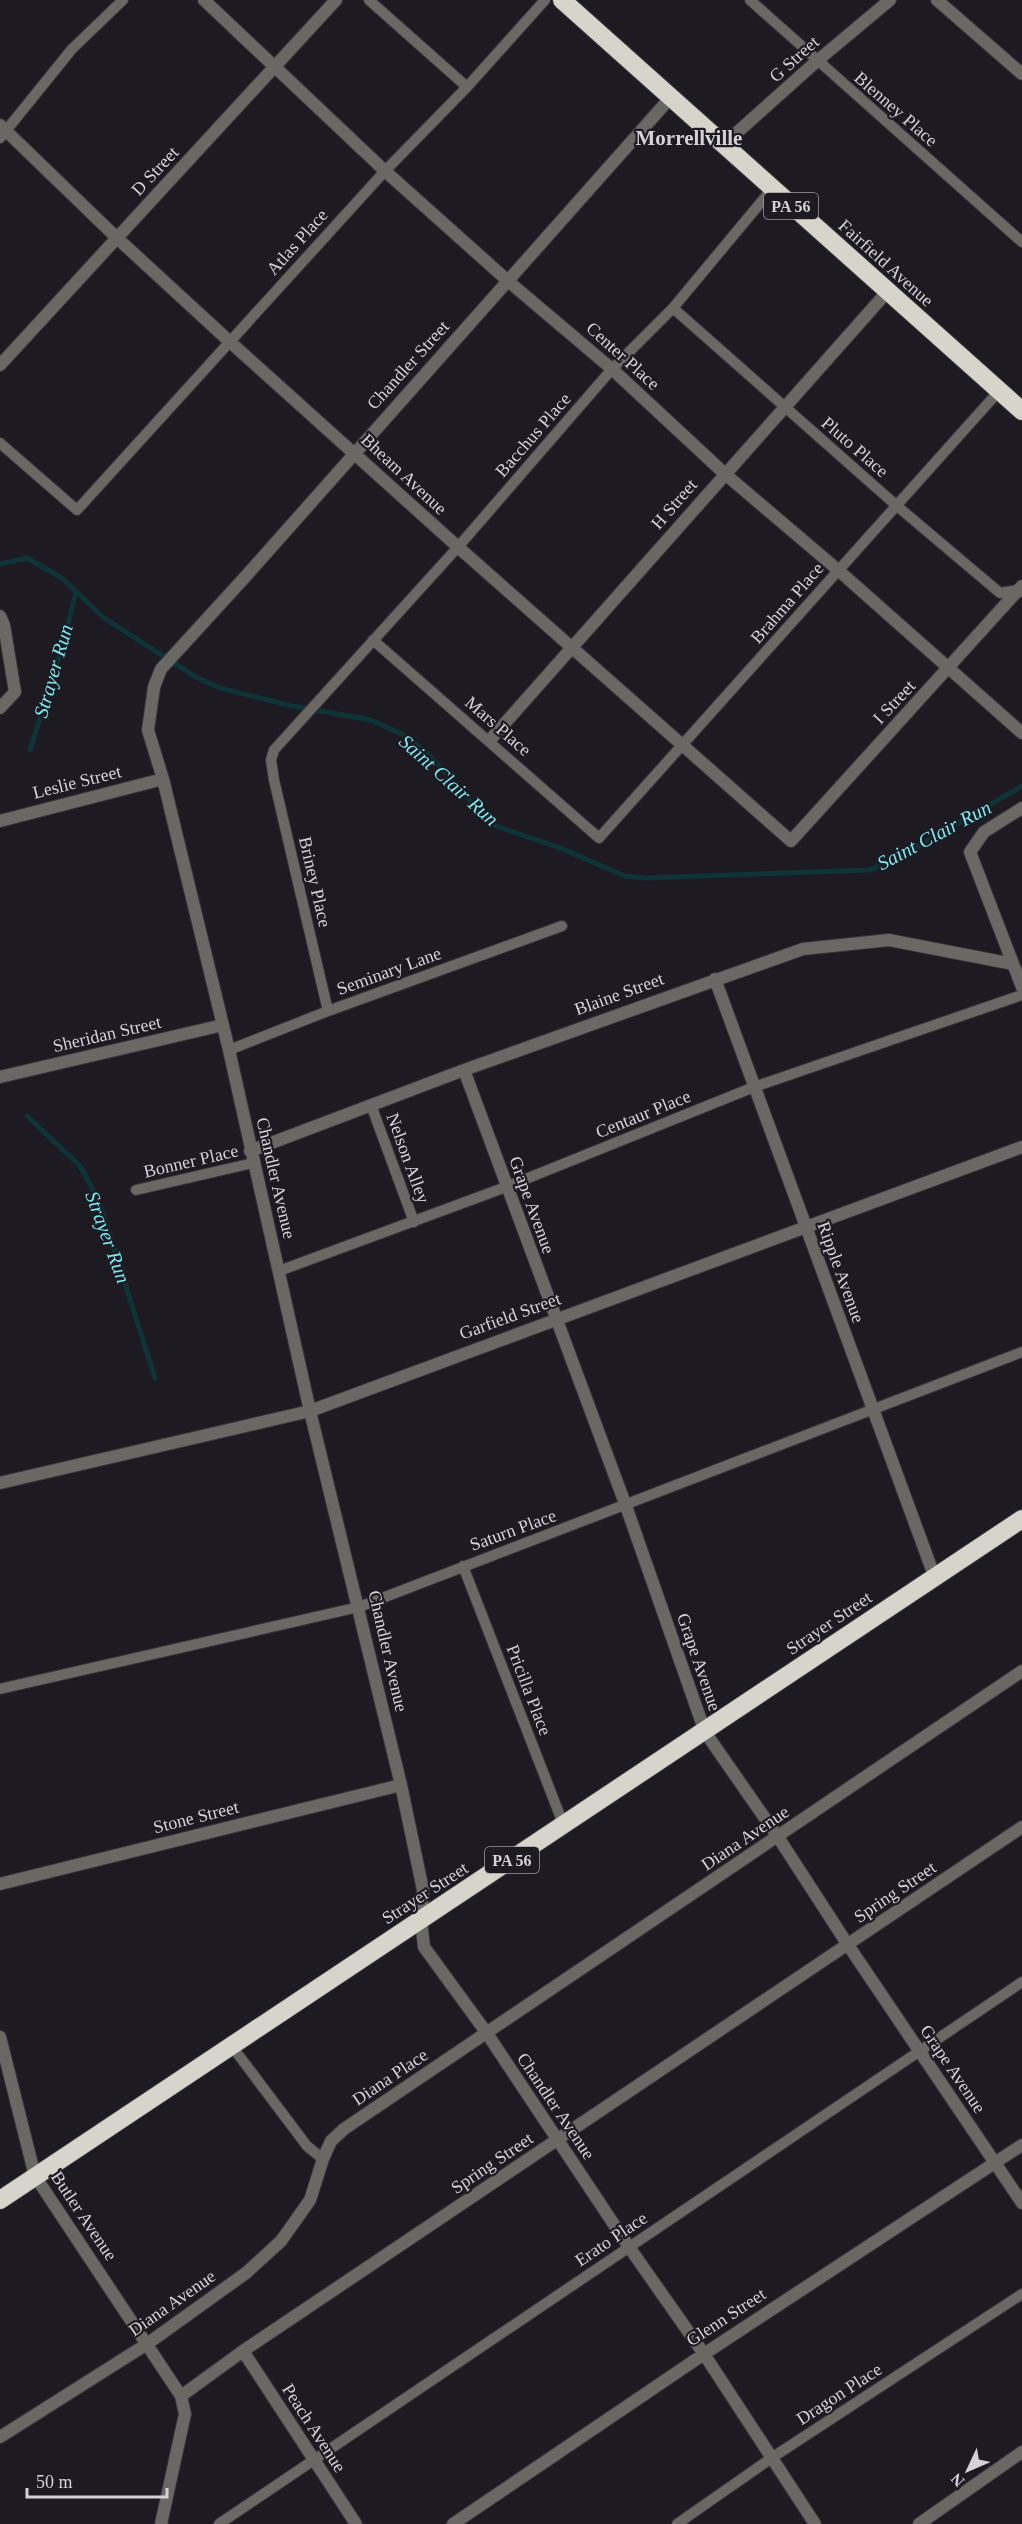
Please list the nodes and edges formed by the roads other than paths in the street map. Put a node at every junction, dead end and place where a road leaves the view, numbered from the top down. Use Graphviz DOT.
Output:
graph roads {
  1 [pos="123,0"];
  2 [pos="204,0"];
  3 [pos="336,0"];
  4 [pos="369,0"];
  5 [pos="545,0"];
  6 [pos="562,0"];
  7 [pos="750,0"];
  8 [pos="890,0"];
  9 [pos="938,0"];
  10 [pos="817,61"];
  11 [pos="275,67"];
  12 [pos="1022,74"];
  13 [pos="467,87"];
  14 [pos="671,98"];
  15 [pos="2,131"];
  16 [pos="723,145"];
  17 [pos="385,171"];
  18 [pos="772,189"];
  19 [pos="117,238"];
  20 [pos="1022,242"];
  21 [pos="508,281"];
  22 [pos="887,292"];
  23 [pos="673,308"];
  24 [pos="229,341"];
  25 [pos="0,365"];
  26 [pos="612,369"];
  27 [pos="999,391"];
  28 [pos="785,407"];
  29 [pos="1022,411"];
  30 [pos="0,443"];
  31 [pos="354,452"];
  32 [pos="725,474"];
  33 [pos="897,506"];
  34 [pos="458,548"];
  35 [pos="838,570"];
  36 [pos="1021,590"];
  37 [pos="0,616"];
  38 [pos="373,640"];
  39 [pos="571,647"];
  40 [pos="948,670"];
  41 [pos="154,687"];
  42 [pos="0,708"];
  43 [pos="1022,733"];
  44 [pos="490,740"];
  45 [pos="683,747"];
  46 [pos="271,760"];
  47 [pos="163,778"];
  48 [pos="1022,808"];
  49 [pos="0,820"];
  50 [pos="600,838"];
  51 [pos="791,841"];
  52 [pos="562,926"];
  53 [pos="1013,964"];
  54 [pos="715,979"];
  55 [pos="1022,987"];
  56 [pos="1022,995"];
  57 [pos="328,1011"];
  58 [pos="222,1025"];
  59 [pos="229,1050"];
  60 [pos="464,1070"];
  61 [pos="0,1077"];
  62 [pos="754,1087"];
  63 [pos="371,1105"];
  64 [pos="1022,1147"];
  65 [pos="252,1157"];
  66 [pos="506,1187"];
  67 [pos="136,1190"];
  68 [pos="414,1222"];
  69 [pos="806,1228"];
  70 [pos="279,1271"];
  71 [pos="555,1319"];
  72 [pos="1022,1352"];
  73 [pos="872,1408"];
  74 [pos="310,1411"];
  75 [pos="0,1483"];
  76 [pos="626,1506"];
  77 [pos="1022,1519"];
  78 [pos="463,1566"];
  79 [pos="935,1578"];
  80 [pos="359,1607"];
  81 [pos="1022,1671"];
  82 [pos="0,1689"];
  83 [pos="705,1732"];
  84 [pos="401,1785"];
  85 [pos="564,1826"];
  86 [pos="1022,1827"];
  87 [pos="778,1837"];
  88 [pos="0,1884"];
  89 [pos="421,1920"];
  90 [pos="848,1946"];
  91 [pos="1022,1982"];
  92 [pos="486,2032"];
  93 [pos="0,2037"];
  94 [pos="231,2045"];
  95 [pos="919,2050"];
  96 [pos="4,2071"];
  97 [pos="557,2141"];
  98 [pos="1022,2145"];
  99 [pos="323,2159"];
  100 [pos="994,2163"];
  101 [pos="35,2176"];
  102 [pos="0,2200"];
  103 [pos="1022,2203"];
  104 [pos="629,2247"];
  105 [pos="1022,2294"];
  106 [pos="147,2344"];
  107 [pos="243,2351"];
  108 [pos="704,2354"];
  109 [pos="181,2396"];
  110 [pos="0,2437"];
  111 [pos="1022,2452"];
  112 [pos="773,2457"];
  113 [pos="314,2460"];
  114 [pos="161,2524"];
  115 [pos="219,2524"];
  116 [pos="356,2524"];
  117 [pos="453,2524"];
  118 [pos="677,2524"];
  119 [pos="815,2524"];
  120 [pos="919,2524"];
  1 -- 15 [label="lane"];
  2 -- 11 [label="street, Center Place"];
  3 -- 11 [label="street, D Street"];
  4 -- 13 [label="lane"];
  5 -- 13 [label="lane, Atlas Place"];
  6 -- 14 [label="highway, Fairfield Avenue / PA 56"];
  7 -- 10 [label="lane, Blenney Place"];
  8 -- 10 [label="street, G Street"];
  9 -- 12 [label="street"];
  10 -- 16 [label="street, G Street"];
  10 -- 20 [label="lane, Blenney Place"];
  11 -- 17 [label="street, Center Place"];
  11 -- 19 [label="street, D Street"];
  13 -- 17 [label="lane, Atlas Place"];
  14 -- 16 [label="highway, Fairfield Avenue / PA 56"];
  14 -- 21 [label="street, Chandler Street"];
  15 -- 19 [label="street, Bheam Avenue"];
  16 -- 18 [label="highway, Fairfield Avenue / PA 56"];
  17 -- 21 [label="street, Center Place"];
  17 -- 24 [label="lane, Atlas Place"];
  18 -- 22 [label="highway, Fairfield Avenue / PA 56"];
  18 -- 23 [label="lane, Bacchus Place"];
  19 -- 24 [label="street, Bheam Avenue"];
  19 -- 25 [label="street, D Street"];
  21 -- 26 [label="street, Center Place"];
  21 -- 31 [label="street, Chandler Street"];
  22 -- 27 [label="highway, Fairfield Avenue / PA 56"];
  22 -- 28 [label="street, H Street"];
  23 -- 26 [label="lane, Bacchus Place"];
  23 -- 28 [label="lane, Pluto Place"];
  24 -- 30 [label="lane, Atlas Place"];
  24 -- 31 [label="street, Bheam Avenue"];
  26 -- 32 [label="street, Center Place"];
  26 -- 34 [label="lane, Bacchus Place"];
  27 -- 29 [label="highway, Fairfield Avenue / PA 56"];
  27 -- 33 [label="lane, Brahma Place"];
  28 -- 32 [label="street, H Street"];
  28 -- 33 [label="lane, Pluto Place"];
  31 -- 34 [label="street, Bheam Avenue"];
  31 -- 41 [label="street, Chandler Street"];
  32 -- 35 [label="street, Center Place"];
  32 -- 39 [label="street, H Street"];
  33 -- 35 [label="lane, Brahma Place"];
  33 -- 36 [label="lane, Pluto Place"];
  34 -- 38 [label="lane, Bacchus Place"];
  34 -- 39 [label="street, Bheam Avenue"];
  35 -- 40 [label="street, Center Place"];
  35 -- 45 [label="lane, Brahma Place"];
  36 -- 40 [label="street, I Street"];
  37 -- 42 [label="street"];
  38 -- 44 [label="lane, Mars Place"];
  38 -- 46 [label="lane, Bacchus Place"];
  39 -- 44 [label="street, H Street"];
  39 -- 45 [label="street, Bheam Avenue"];
  40 -- 43 [label="street, Center Place"];
  40 -- 51 [label="street, I Street"];
  41 -- 47 [label="street, Chandler Avenue"];
  44 -- 50 [label="lane, Mars Place"];
  45 -- 50 [label="lane, Brahma Place"];
  45 -- 51 [label="street, Bheam Avenue"];
  46 -- 57 [label="lane, Briney Place"];
  47 -- 49 [label="street, Leslie Street"];
  47 -- 58 [label="street, Chandler Avenue"];
  48 -- 53 [label="street"];
  52 -- 57 [label="lane, Seminary Lane"];
  53 -- 54 [label="street, Blaine Street"];
  53 -- 55 [label="street"];
  54 -- 60 [label="street, Blaine Street"];
  54 -- 62 [label="street, Ripple Avenue"];
  56 -- 62 [label="lane, Centaur Place"];
  57 -- 59 [label="lane, Seminary Lane"];
  58 -- 59 [label="street, Chandler Avenue"];
  58 -- 61 [label="street, Sheridan Street"];
  59 -- 65 [label="street, Chandler Avenue"];
  60 -- 63 [label="street, Blaine Street"];
  60 -- 66 [label="street, Grape Avenue"];
  62 -- 66 [label="lane, Centaur Place"];
  62 -- 69 [label="street, Ripple Avenue"];
  63 -- 65 [label="street, Blaine Street"];
  63 -- 68 [label="lane, Nelson Alley"];
  64 -- 69 [label="street, Garfield Street"];
  65 -- 67 [label="lane, Bonner Place"];
  65 -- 70 [label="street, Chandler Avenue"];
  66 -- 68 [label="lane, Centaur Place"];
  66 -- 71 [label="street, Grape Avenue"];
  68 -- 70 [label="lane, Centaur Place"];
  69 -- 71 [label="street, Garfield Street"];
  69 -- 73 [label="street, Ripple Avenue"];
  70 -- 74 [label="street, Chandler Avenue"];
  71 -- 74 [label="street, Garfield Street"];
  71 -- 76 [label="street, Grape Avenue"];
  72 -- 73 [label="lane, Saturn Place"];
  73 -- 76 [label="lane, Saturn Place"];
  73 -- 79 [label="street, Ripple Avenue"];
  74 -- 75 [label="street, Garfield Street"];
  74 -- 80 [label="street, Chandler Avenue"];
  76 -- 78 [label="lane, Saturn Place"];
  76 -- 83 [label="street, Grape Avenue"];
  77 -- 79 [label="highway, Strayer Street / PA 56"];
  78 -- 80 [label="lane, Saturn Place"];
  78 -- 85 [label="lane, Pricilla Place"];
  79 -- 83 [label="highway, Strayer Street / PA 56"];
  80 -- 82 [label="lane, Saturn Place"];
  80 -- 84 [label="street, Chandler Avenue"];
  81 -- 87 [label="street, Diana Avenue"];
  83 -- 85 [label="highway, Strayer Street / PA 56"];
  83 -- 87 [label="street, Grape Avenue"];
  84 -- 88 [label="street, Stone Street"];
  84 -- 89 [label="street, Chandler Avenue"];
  85 -- 89 [label="highway, Strayer Street / PA 56"];
  86 -- 90 [label="street, Spring Street"];
  87 -- 90 [label="street, Grape Avenue"];
  87 -- 92 [label="street, Diana Avenue"];
  89 -- 92 [label="street, Chandler Avenue"];
  89 -- 94 [label="highway, Strayer Street / PA 56"];
  90 -- 95 [label="street, Grape Avenue"];
  90 -- 97 [label="street, Spring Street"];
  91 -- 95 [label="lane, Erato Place"];
  92 -- 97 [label="street, Chandler Avenue"];
  92 -- 99 [label="street, Diana Place"];
  93 -- 96 [label="street, Butler Avenue"];
  94 -- 99 [label="lane"];
  94 -- 101 [label="highway, Strayer Street / PA 56"];
  95 -- 100 [label="street, Grape Avenue"];
  95 -- 104 [label="lane, Erato Place"];
  96 -- 101 [label="street, Butler Avenue"];
  97 -- 104 [label="street, Chandler Avenue"];
  97 -- 107 [label="street, Spring Street"];
  98 -- 100 [label="street, Glenn Street"];
  99 -- 106 [label="street, Diana Avenue"];
  100 -- 103 [label="street, Grape Avenue"];
  100 -- 108 [label="street, Glenn Street"];
  101 -- 102 [label="highway, Strayer Street / PA 56"];
  101 -- 106 [label="street, Butler Avenue"];
  104 -- 108 [label="street, Chandler Avenue"];
  104 -- 113 [label="lane, Erato Place"];
  105 -- 112 [label="lane, Dragon Place"];
  106 -- 109 [label="street, Butler Avenue"];
  106 -- 110 [label="street, Diana Avenue"];
  107 -- 109 [label="street, Spring Street"];
  107 -- 113 [label="street, Peach Avenue"];
  108 -- 112 [label="street, Chandler Avenue"];
  108 -- 117 [label="street, Glenn Street"];
  109 -- 114 [label="street"];
  111 -- 120 [label="street"];
  112 -- 118 [label="lane, Dragon Place"];
  112 -- 119 [label="street, Chandler Avenue"];
  113 -- 115 [label="lane, Erato Place"];
  113 -- 116 [label="street, Peach Avenue"];
}
